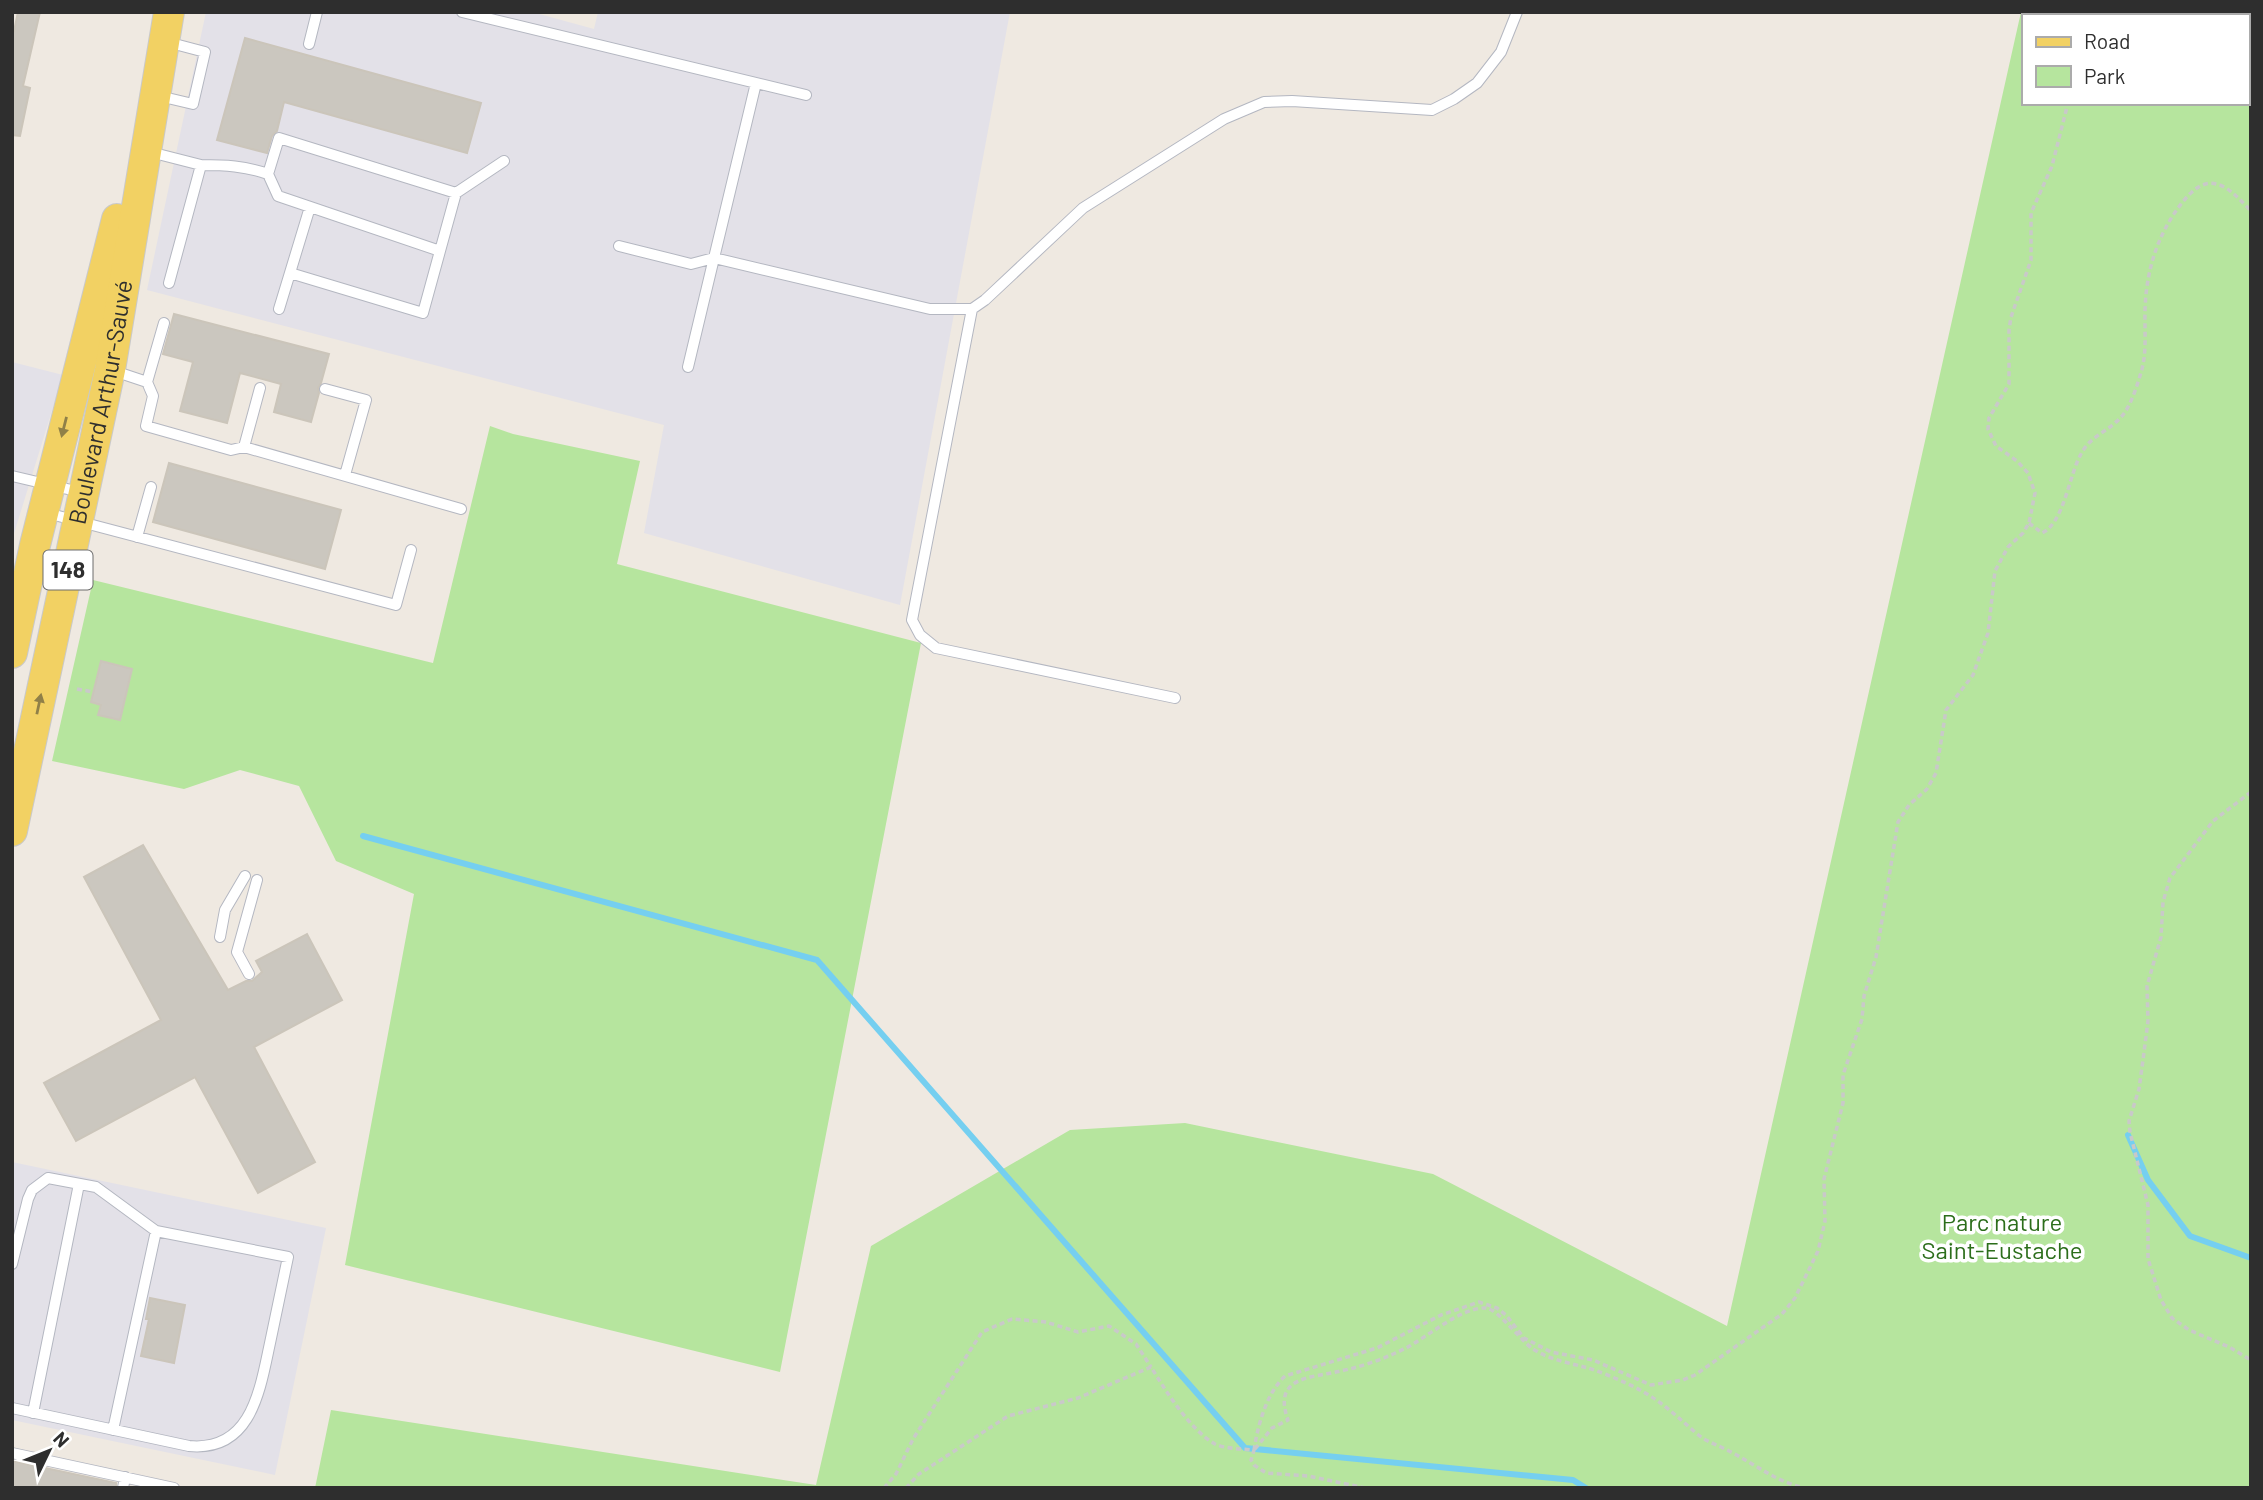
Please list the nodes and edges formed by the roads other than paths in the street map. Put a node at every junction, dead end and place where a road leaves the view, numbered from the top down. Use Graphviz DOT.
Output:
graph roads {
  1 [pos="169,12"];
  2 [pos="317,12"];
  3 [pos="462,12"];
  4 [pos="1517,12"];
  5 [pos="309,44"];
  6 [pos="161,49"];
  7 [pos="756,83"];
  8 [pos="152,94"];
  9 [pos="806,95"];
  10 [pos="140,149"];
  11 [pos="504,161"];
  12 [pos="201,165"];
  13 [pos="268,174"];
  14 [pos="456,193"];
  15 [pos="310,207"];
  16 [pos="619,246"];
  17 [pos="440,251"];
  18 [pos="714,258"];
  19 [pos="290,273"];
  20 [pos="169,284"];
  21 [pos="279,309"];
  22 [pos="972,309"];
  23 [pos="164,323"];
  24 [pos="95,365"];
  25 [pos="688,367"];
  26 [pos="147,382"];
  27 [pos="260,388"];
  28 [pos="325,389"];
  29 [pos="244,447"];
  30 [pos="345,475"];
  31 [pos="12,476"];
  32 [pos="151,487"];
  33 [pos="84,493"];
  34 [pos="46,498"];
  35 [pos="461,509"];
  36 [pos="78,522"];
  37 [pos="137,537"];
  38 [pos="411,550"];
  39 [pos="14,634"];
  40 [pos="1175,698"];
  41 [pos="12,831"];
  42 [pos="245,876"];
  43 [pos="257,880"];
  44 [pos="220,937"];
  45 [pos="249,974"];
  46 [pos="79,1184"];
  47 [pos="156,1231"];
  48 [pos="12,1264"];
  49 [pos="12,1408"];
  50 [pos="33,1413"];
  51 [pos="113,1430"];
  52 [pos="12,1453"];
  53 [pos="124,1482"];
  54 [pos="174,1488"];
  1 -- 6 [label="main road, Boulevard Arthur-Sauvé / 148"];
  2 -- 5 [label="lane"];
  3 -- 7 [label="lane"];
  4 -- 22 [label="lane"];
  6 -- 8 [label="main road, Boulevard Arthur-Sauvé / 148"];
  6 -- 8 [label="lane"];
  7 -- 9 [label="lane"];
  7 -- 18 [label="lane"];
  8 -- 10 [label="main road, Boulevard Arthur-Sauvé / 148"];
  10 -- 12 [label="lane"];
  10 -- 24 [label="main road, Boulevard Arthur-Sauvé / 148"];
  11 -- 14 [label="lane"];
  12 -- 13 [label="lane"];
  12 -- 20 [label="lane"];
  13 -- 14 [label="lane"];
  13 -- 15 [label="lane"];
  14 -- 17 [label="lane"];
  15 -- 17 [label="lane"];
  15 -- 19 [label="lane"];
  16 -- 18 [label="lane"];
  17 -- 19 [label="lane"];
  18 -- 22 [label="lane"];
  18 -- 25 [label="lane"];
  19 -- 21 [label="lane"];
  22 -- 40 [label="lane"];
  23 -- 26 [label="lane"];
  24 -- 26 [label="lane"];
  24 -- 33 [label="main road, Boulevard Arthur-Sauvé / 148"];
  24 -- 34 [label="main road, Boulevard Arthur-Sauvé / 148, one-way"];
  26 -- 29 [label="lane"];
  27 -- 29 [label="lane"];
  28 -- 30 [label="lane"];
  29 -- 30 [label="lane"];
  30 -- 35 [label="lane"];
  31 -- 34 [label="lane"];
  32 -- 37 [label="lane"];
  33 -- 34 [label="lane"];
  33 -- 36 [label="main road, Boulevard Arthur-Sauvé / 148"];
  34 -- 36 [label="lane"];
  34 -- 39 [label="main road, Boulevard Arthur-Sauvé / 148"];
  36 -- 37 [label="lane"];
  41 -- 36 [label="main road, Boulevard Arthur-Sauvé / 148, one-way"];
  37 -- 38 [label="lane"];
  42 -- 44 [label="lane"];
  43 -- 45 [label="lane"];
  46 -- 47 [label="lane"];
  46 -- 48 [label="lane"];
  46 -- 50 [label="lane"];
  47 -- 51 [label="lane"];
  47 -- 51 [label="lane"];
  49 -- 50 [label="lane"];
  50 -- 51 [label="lane"];
  52 -- 53 [label="lane"];
  53 -- 54 [label="lane"];
}
